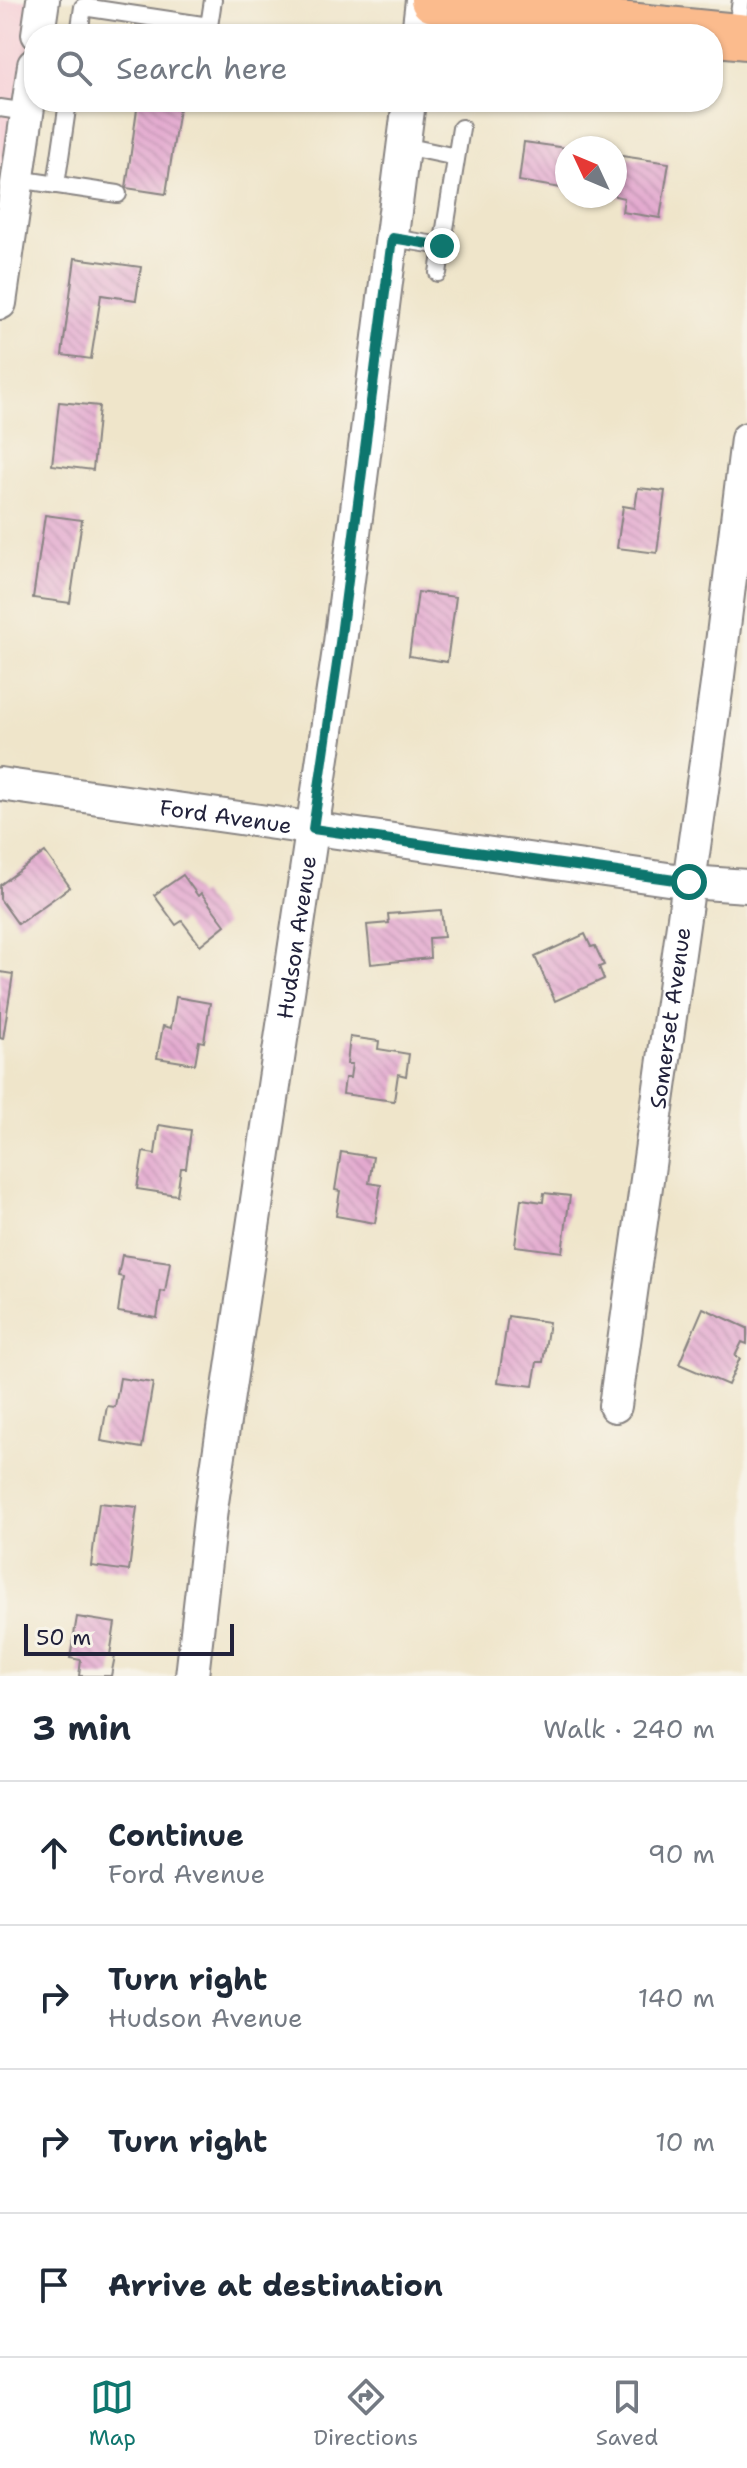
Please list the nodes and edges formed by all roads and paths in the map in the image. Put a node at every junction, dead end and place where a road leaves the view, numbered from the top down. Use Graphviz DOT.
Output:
graph roads {
  1 [pos="43,0"];
  2 [pos="213,0"];
  3 [pos="422,0"];
  4 [pos="433,0"];
  5 [pos="39,24"];
  6 [pos="80,24"];
  7 [pos="196,24"];
  8 [pos="209,24"];
  9 [pos="419,24"];
  10 [pos="717,24"];
  11 [pos="24,88"];
  12 [pos="14,110"];
  13 [pos="67,112"];
  14 [pos="408,112"];
  15 [pos="461,128"];
  16 [pos="404,146"];
  17 [pos="456,157"];
  18 [pos="17,179"];
  19 [pos="56,185"];
  20 [pos="118,194"];
  21 [pos="392,238"];
  22 [pos="442,246"];
  23 [pos="438,273"];
  24 [pos="0,303"];
  25 [pos="747,439"];
  26 [pos="0,784"];
  27 [pos="313,829"];
  28 [pos="689,882"];
  29 [pos="747,886"];
  30 [pos="615,1406"];
  31 [pos="192,1676"];
  1 -- 5 [label="street"];
  2 -- 8 [label="lane"];
  3 -- 9 [label="street"];
  4 -- 10 [label="main road"];
  6 -- 7 [label="lane"];
  11 -- 12 [label="street"];
  12 -- 18 [label="street"];
  13 -- 19 [label="lane"];
  14 -- 16 [label="street, Hudson Avenue"];
  15 -- 17 [label="lane"];
  16 -- 17 [label="lane"];
  16 -- 21 [label="street, Hudson Avenue"];
  17 -- 22 [label="lane"];
  18 -- 19 [label="lane"];
  18 -- 24 [label="street"];
  19 -- 20 [label="lane"];
  21 -- 22 [label="lane"];
  21 -- 27 [label="street, Hudson Avenue"];
  22 -- 23 [label="lane"];
  25 -- 28 [label="street, Somerset Avenue"];
  26 -- 27 [label="street, Ford Avenue"];
  27 -- 28 [label="street, Ford Avenue"];
  27 -- 31 [label="street, Hudson Avenue"];
  28 -- 29 [label="street, Ford Avenue"];
  28 -- 30 [label="street, Somerset Avenue"];
}
